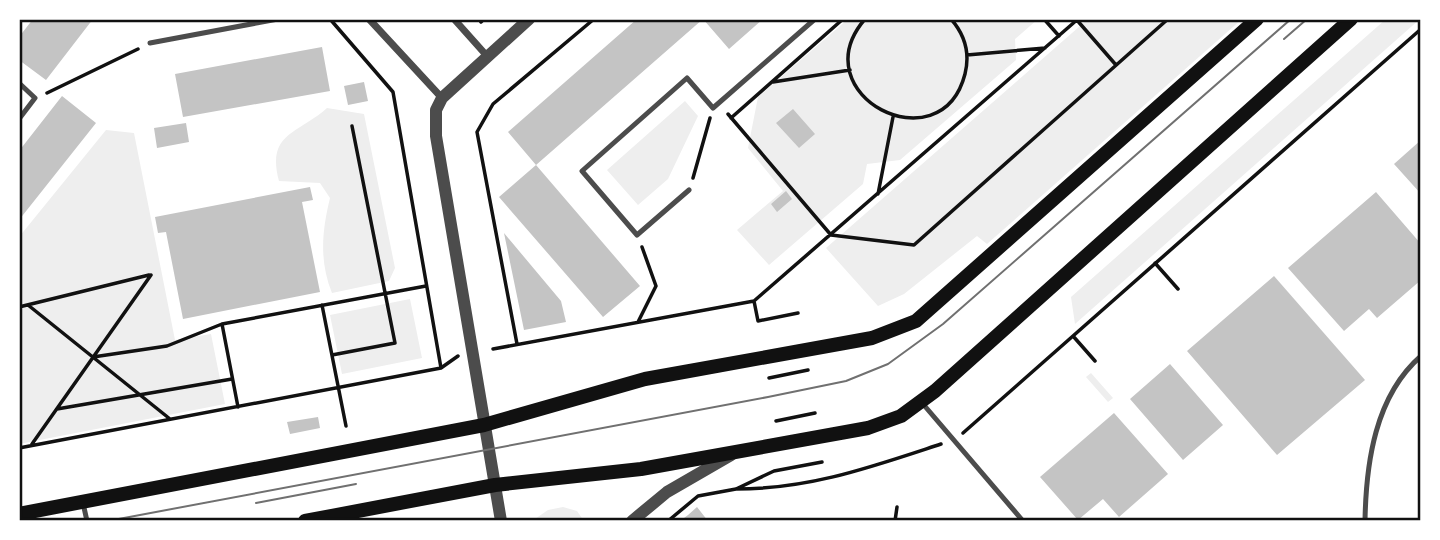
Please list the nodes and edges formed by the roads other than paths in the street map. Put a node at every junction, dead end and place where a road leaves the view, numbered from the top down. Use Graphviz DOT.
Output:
graph roads {
  1 [pos="278,19"];
  2 [pos="369,19"];
  3 [pos="454,19"];
  4 [pos="529,19"];
  5 [pos="814,19"];
  6 [pos="1257,19"];
  7 [pos="1351,19"];
  8 [pos="150,43"];
  9 [pos="487,57"];
  10 [pos="19,83"];
  11 [pos="442,98"];
  12 [pos="19,119"];
  13 [pos="689,190"];
  14 [pos="1421,356"];
  15 [pos="921,401"];
  16 [pos="484,425"];
  17 [pos="736,452"];
  18 [pos="495,485"];
  19 [pos="83,501"];
  20 [pos="19,514"];
  21 [pos="87,521"];
  22 [pos="305,521"];
  23 [pos="501,521"];
  24 [pos="632,521"];
  25 [pos="1023,521"];
  26 [pos="1365,521"];
  1 -- 8 [label="lane"];
  2 -- 11 [label="street"];
  3 -- 9 [label="street"];
  4 -- 9 [label="street"];
  5 -- 13 [label="lane"];
  6 -- 16 [label="main road"];
  7 -- 15 [label="main road"];
  9 -- 11 [label="street"];
  10 -- 12 [label="lane"];
  11 -- 16 [label="street"];
  14 -- 26 [label="lane"];
  15 -- 17 [label="main road"];
  15 -- 25 [label="lane"];
  16 -- 18 [label="street"];
  16 -- 19 [label="main road"];
  17 -- 18 [label="main road"];
  17 -- 24 [label="street"];
  18 -- 22 [label="main road"];
  18 -- 23 [label="street"];
  19 -- 20 [label="main road"];
  19 -- 21 [label="lane"];
}
